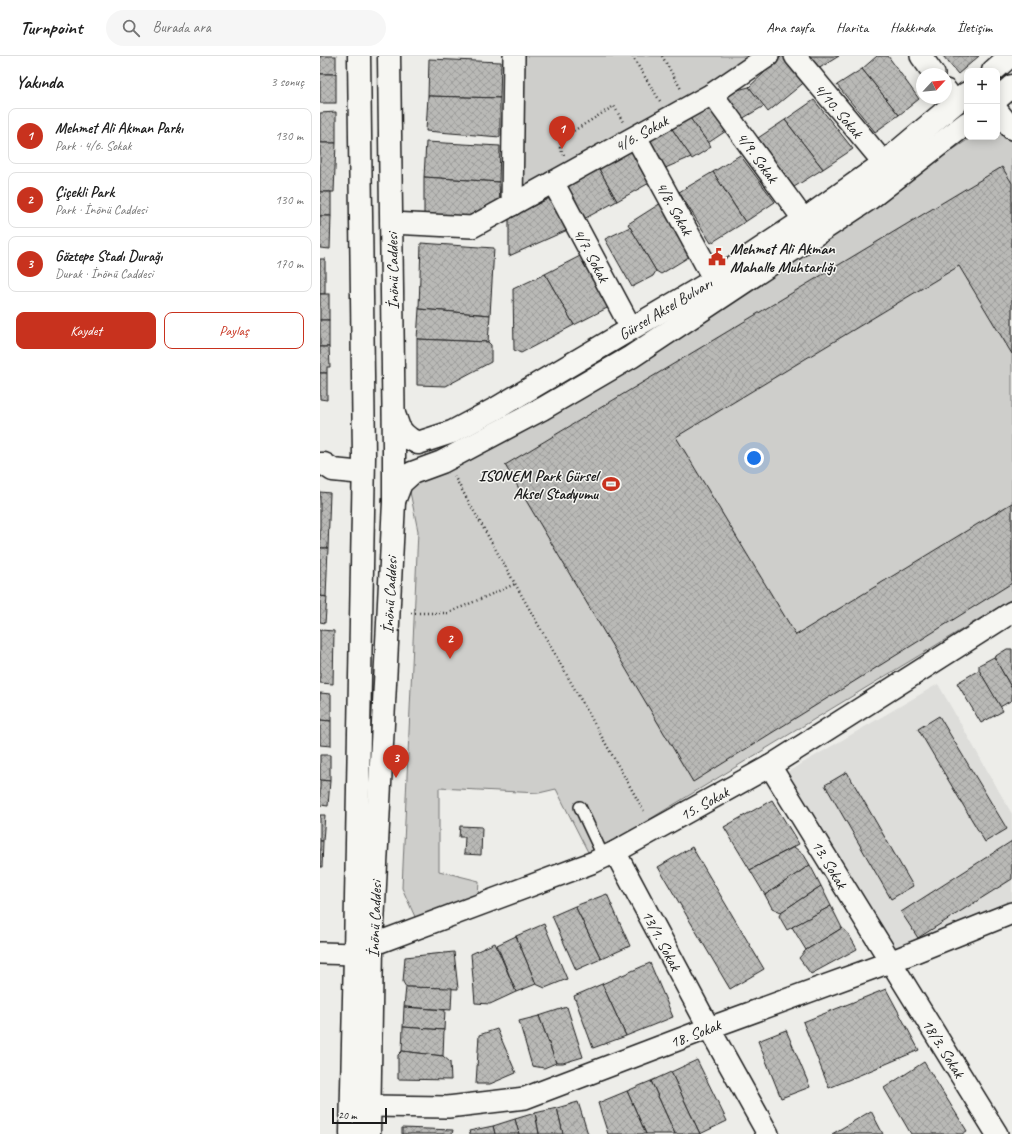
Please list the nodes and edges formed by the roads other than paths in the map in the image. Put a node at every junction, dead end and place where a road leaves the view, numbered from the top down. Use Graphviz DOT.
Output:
graph roads {
  1 [pos="359,56"];
  2 [pos="389,56"];
  3 [pos="514,56"];
  4 [pos="768,56"];
  5 [pos="795,56"];
  6 [pos="921,56"];
  7 [pos="1010,56"];
  8 [pos="930,68"];
  9 [pos="996,68"];
  10 [pos="1012,86"];
  11 [pos="712,94"];
  12 [pos="1000,96"];
  13 [pos="959,98"];
  14 [pos="1000,114"];
  15 [pos="964,125"];
  16 [pos="633,128"];
  17 [pos="1012,129"];
  18 [pos="884,163"];
  19 [pos="553,182"];
  20 [pos="512,205"];
  21 [pos="804,220"];
  22 [pos="391,223"];
  23 [pos="714,280"];
  24 [pos="632,328"];
  25 [pos="394,412"];
  26 [pos="418,443"];
  27 [pos="394,448"];
  28 [pos="322,464"];
  29 [pos="364,465"];
  30 [pos="416,471"];
  31 [pos="394,472"];
  32 [pos="394,502"];
  33 [pos="1012,612"];
  34 [pos="770,766"];
  35 [pos="580,807"];
  36 [pos="610,855"];
  37 [pos="1012,913"];
  38 [pos="364,950"];
  39 [pos="320,953"];
  40 [pos="890,962"];
  41 [pos="709,1028"];
  42 [pos="369,1106"];
  43 [pos="351,1134"];
  44 [pos="369,1134"];
  45 [pos="768,1134"];
  46 [pos="997,1134"];
  1 -- 29 [label="main road, İnönü Caddesi"];
  2 -- 22 [label="main road, İnönü Caddesi"];
  3 -- 20 [label="street"];
  4 -- 11 [label="street, 4/6. Sokak"];
  5 -- 18 [label="street, 4/10. Sokak"];
  6 -- 8 [label="street"];
  7 -- 9 [label="main road"];
  10 -- 12 [label="main road"];
  11 -- 16 [label="street, 4/6. Sokak"];
  11 -- 21 [label="street, 4/9. Sokak"];
  13 -- 18 [label="main road, Gürsel Aksel Bulvarı"];
  14 -- 17 [label="street"];
  15 -- 30 [label="main road, Gürsel Aksel Bulvarı"];
  16 -- 19 [label="street, 4/6. Sokak"];
  16 -- 23 [label="street, 4/8. Sokak"];
  18 -- 21 [label="main road, Gürsel Aksel Bulvarı"];
  19 -- 20 [label="street, 4/6. Sokak"];
  19 -- 24 [label="street, 4/7. Sokak"];
  20 -- 22 [label="street, 4/6. Sokak"];
  21 -- 23 [label="main road, Gürsel Aksel Bulvarı"];
  22 -- 25 [label="main road, İnönü Caddesi"];
  23 -- 24 [label="main road, Gürsel Aksel Bulvarı"];
  24 -- 26 [label="main road, Gürsel Aksel Bulvarı"];
  25 -- 26 [label="main road"];
  25 -- 27 [label="main road, İnönü Caddesi"];
  26 -- 27 [label="main road, Gürsel Aksel Bulvarı"];
  27 -- 29 [label="main road, Gürsel Aksel Bulvarı"];
  27 -- 31 [label="main road, İnönü Caddesi"];
  28 -- 29 [label="main road"];
  29 -- 31 [label="main road"];
  29 -- 38 [label="main road, İnönü Caddesi"];
  30 -- 31 [label="main road"];
  30 -- 32 [label="main road, Gürsel Aksel Bulvarı"];
  31 -- 32 [label="main road, İnönü Caddesi"];
  32 -- 38 [label="main road, İnönü Caddesi"];
  33 -- 34 [label="street, 15. Sokak"];
  34 -- 36 [label="street, 15. Sokak"];
  34 -- 40 [label="street, 13. Sokak"];
  35 -- 36 [label="lane"];
  36 -- 38 [label="street, 15. Sokak"];
  36 -- 41 [label="street, 13/1. Sokak"];
  37 -- 40 [label="street, 18. Sokak"];
  38 -- 39 [label="street"];
  38 -- 42 [label="main road, İnönü Caddesi"];
  38 -- 43 [label="main road, İnönü Caddesi"];
  40 -- 41 [label="street, 18. Sokak"];
  40 -- 46 [label="street, 18/3. Sokak"];
  41 -- 42 [label="street, 18. Sokak"];
  41 -- 45 [label="street"];
  42 -- 44 [label="main road, İnönü Caddesi"];
}
